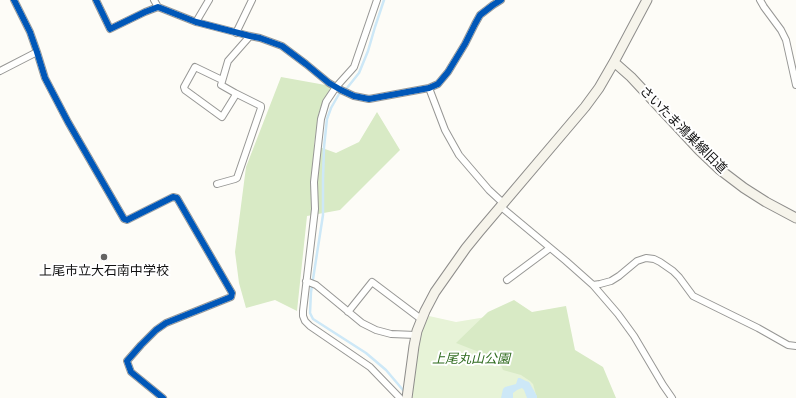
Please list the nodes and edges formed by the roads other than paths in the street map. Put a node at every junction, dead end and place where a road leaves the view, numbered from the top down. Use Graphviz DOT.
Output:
graph roads {
  1 [pos="14,0"];
  2 [pos="96,0"];
  3 [pos="154,0"];
  4 [pos="209,0"];
  5 [pos="252,0"];
  6 [pos="376,0"];
  7 [pos="501,0"];
  8 [pos="647,0"];
  9 [pos="760,0"];
  10 [pos="158,7"];
  11 [pos="196,22"];
  12 [pos="236,33"];
  13 [pos="250,36"];
  14 [pos="37,52"];
  15 [pos="614,62"];
  16 [pos="0,71"];
  17 [pos="222,80"];
  18 [pos="796,85"];
  19 [pos="336,87"];
  20 [pos="429,88"];
  21 [pos="235,93"];
  22 [pos="217,184"];
  23 [pos="502,205"];
  24 [pos="796,218"];
  25 [pos="550,248"];
  26 [pos="507,280"];
  27 [pos="306,281"];
  28 [pos="593,285"];
  29 [pos="348,312"];
  30 [pos="421,319"];
  31 [pos="416,335"];
  32 [pos="796,346"];
  33 [pos="163,398"];
  34 [pos="400,398"];
  35 [pos="407,398"];
  36 [pos="672,398"];
  1 -- 14 [label="street"];
  2 -- 10 [label="street"];
  3 -- 10 [label="street"];
  4 -- 11 [label="street"];
  5 -- 12 [label="street"];
  6 -- 19 [label="street"];
  7 -- 20 [label="street"];
  8 -- 15 [label="street"];
  9 -- 18 [label="street"];
  10 -- 11 [label="street"];
  11 -- 12 [label="street"];
  12 -- 13 [label="street"];
  13 -- 17 [label="street"];
  13 -- 19 [label="street"];
  14 -- 16 [label="street"];
  14 -- 33 [label="street"];
  15 -- 23 [label="street"];
  15 -- 24 [label="street, さいたま鴻巣線旧道"];
  17 -- 21 [label="street"];
  17 -- 21 [label="street"];
  19 -- 20 [label="street"];
  19 -- 27 [label="street"];
  20 -- 23 [label="street"];
  21 -- 22 [label="street"];
  23 -- 25 [label="street"];
  23 -- 30 [label="street"];
  25 -- 26 [label="street"];
  25 -- 28 [label="street"];
  27 -- 29 [label="street"];
  27 -- 34 [label="street"];
  28 -- 32 [label="street"];
  28 -- 36 [label="street"];
  29 -- 30 [label="street"];
  29 -- 31 [label="street"];
  30 -- 31 [label="street"];
  31 -- 35 [label="street"];
}
